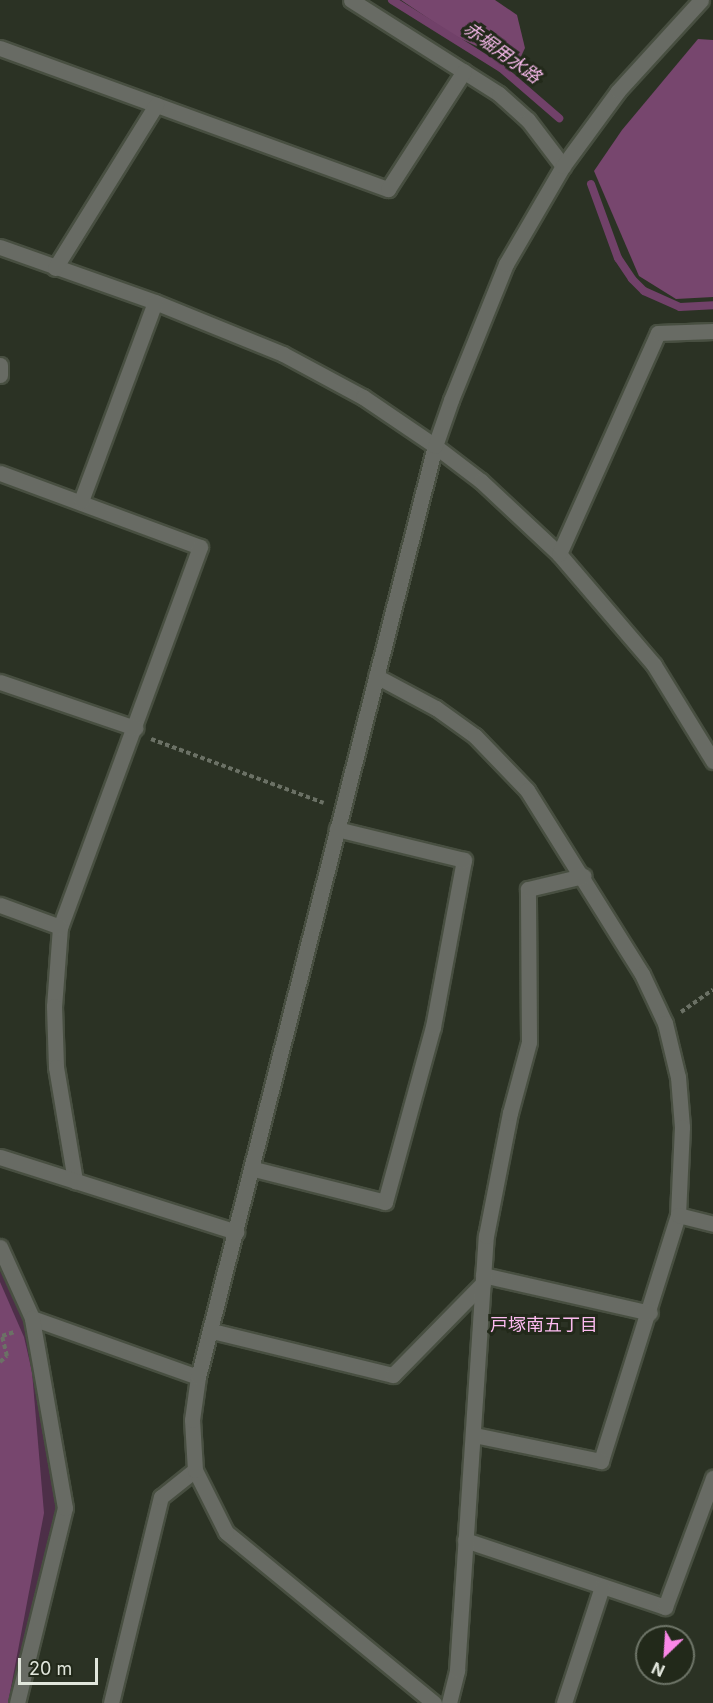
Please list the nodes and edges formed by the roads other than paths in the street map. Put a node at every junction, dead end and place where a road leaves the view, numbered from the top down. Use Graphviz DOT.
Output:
graph roads {
  1 [pos="351,0"];
  2 [pos="700,0"];
  3 [pos="0,48"];
  4 [pos="464,71"];
  5 [pos="156,105"];
  6 [pos="562,166"];
  7 [pos="0,248"];
  8 [pos="55,267"];
  9 [pos="155,302"];
  10 [pos="713,331"];
  11 [pos="0,365"];
  12 [pos="0,375"];
  13 [pos="435,446"];
  14 [pos="0,473"];
  15 [pos="81,501"];
  16 [pos="559,554"];
  17 [pos="376,676"];
  18 [pos="0,682"];
  19 [pos="139,732"];
  20 [pos="713,761"];
  21 [pos="337,829"];
  22 [pos="583,876"];
  23 [pos="0,905"];
  24 [pos="60,927"];
  25 [pos="0,1157"];
  26 [pos="254,1169"];
  27 [pos="75,1181"];
  28 [pos="678,1215"];
  29 [pos="713,1224"];
  30 [pos="236,1232"];
  31 [pos="0,1247"];
  32 [pos="483,1279"];
  33 [pos="650,1313"];
  34 [pos="27,1324"];
  35 [pos="212,1330"];
  36 [pos="198,1377"];
  37 [pos="474,1435"];
  38 [pos="195,1470"];
  39 [pos="713,1478"];
  40 [pos="465,1539"];
  41 [pos="602,1587"];
  42 [pos="17,1703"];
  43 [pos="111,1703"];
  44 [pos="434,1703"];
  45 [pos="449,1703"];
  46 [pos="564,1703"];
  1 -- 4 [label="street"];
  2 -- 6 [label="street"];
  3 -- 5 [label="street"];
  4 -- 5 [label="street"];
  4 -- 6 [label="street"];
  5 -- 8 [label="street"];
  6 -- 13 [label="street"];
  7 -- 8 [label="street"];
  8 -- 9 [label="street"];
  9 -- 13 [label="street"];
  9 -- 15 [label="street"];
  10 -- 16 [label="street"];
  11 -- 12 [label="street"];
  13 -- 16 [label="street"];
  13 -- 17 [label="street"];
  14 -- 15 [label="street"];
  15 -- 19 [label="street"];
  16 -- 20 [label="street"];
  17 -- 21 [label="street"];
  17 -- 22 [label="street"];
  18 -- 19 [label="street"];
  19 -- 24 [label="street"];
  21 -- 26 [label="street"];
  21 -- 26 [label="street"];
  22 -- 28 [label="street"];
  22 -- 32 [label="street"];
  23 -- 24 [label="street"];
  24 -- 27 [label="street"];
  25 -- 27 [label="street"];
  26 -- 30 [label="street"];
  27 -- 30 [label="street"];
  28 -- 29 [label="street"];
  28 -- 33 [label="street"];
  30 -- 35 [label="street"];
  31 -- 34 [label="street"];
  32 -- 33 [label="street"];
  32 -- 35 [label="street"];
  32 -- 37 [label="street"];
  33 -- 37 [label="street"];
  34 -- 36 [label="street"];
  34 -- 42 [label="street"];
  35 -- 36 [label="street"];
  36 -- 38 [label="street"];
  37 -- 40 [label="street"];
  38 -- 43 [label="street"];
  38 -- 44 [label="street"];
  39 -- 41 [label="street"];
  40 -- 41 [label="street"];
  40 -- 45 [label="street"];
  41 -- 46 [label="street"];
}
